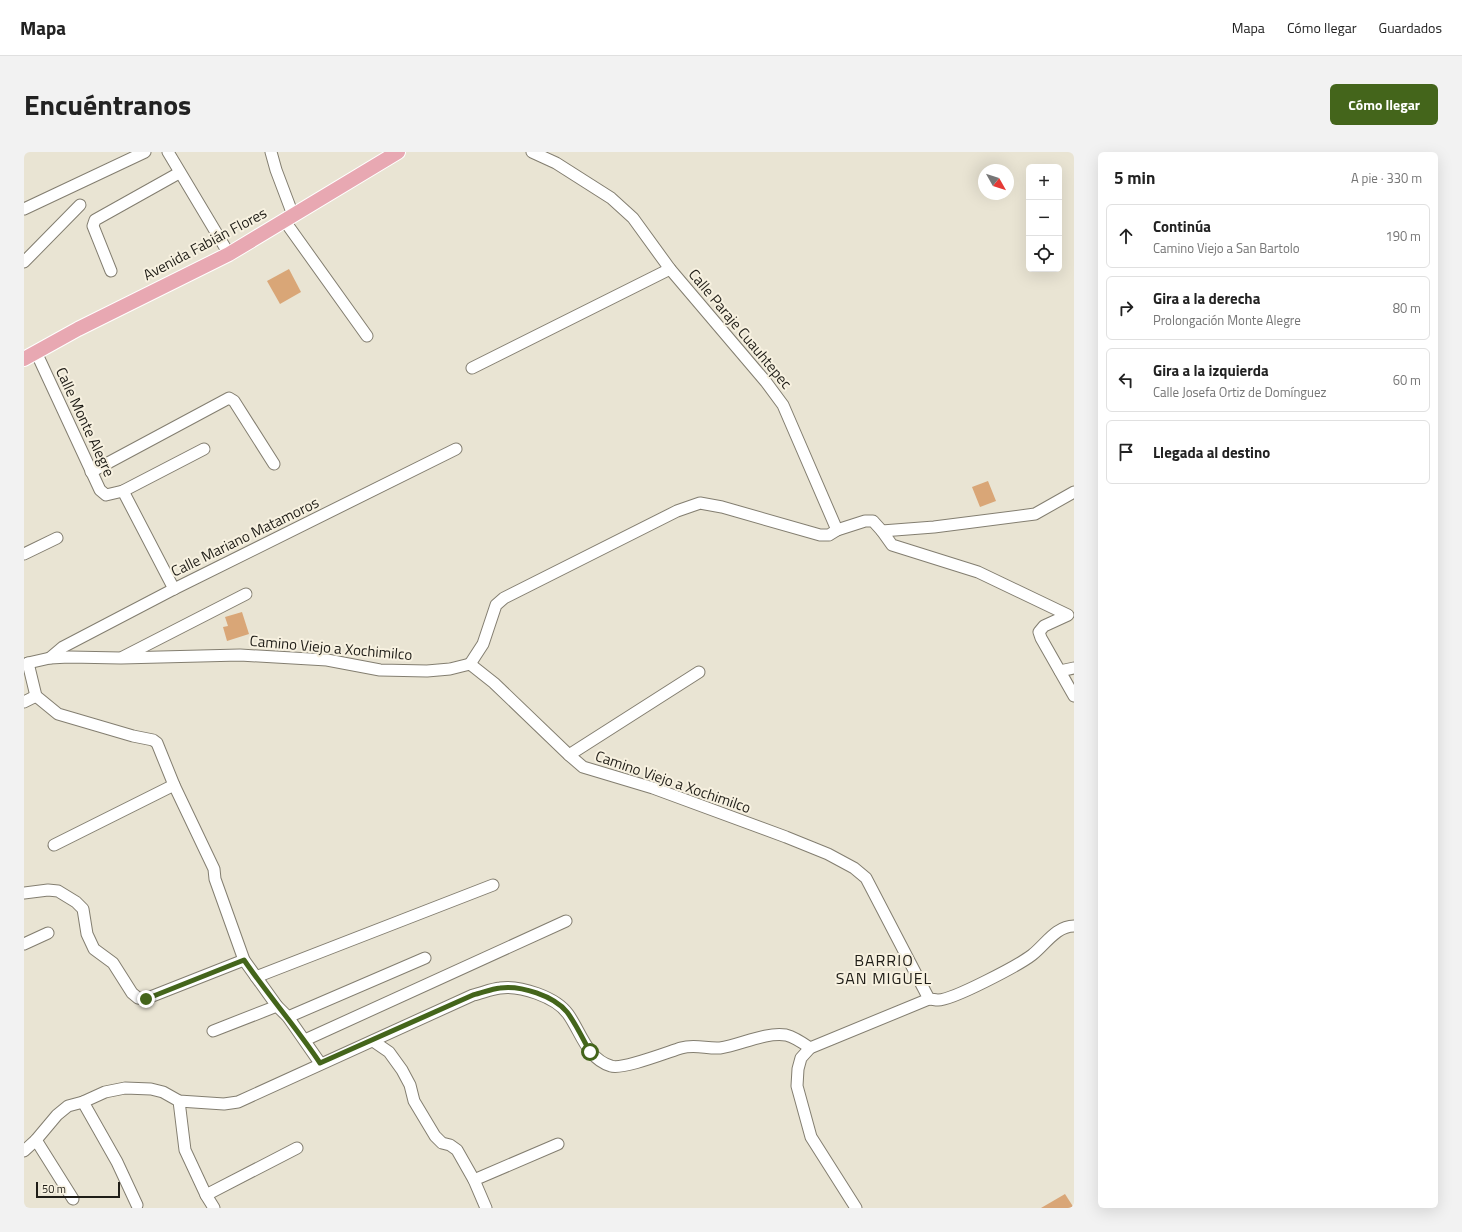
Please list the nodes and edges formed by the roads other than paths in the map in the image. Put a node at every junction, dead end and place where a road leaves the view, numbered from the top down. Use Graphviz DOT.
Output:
graph roads {
  1 [pos="145,152"];
  2 [pos="168,152"];
  3 [pos="272,152"];
  4 [pos="398,152"];
  5 [pos="532,152"];
  6 [pos="179,173"];
  7 [pos="80,205"];
  8 [pos="24,209"];
  9 [pos="289,217"];
  10 [pos="229,254"];
  11 [pos="24,262"];
  12 [pos="670,269"];
  13 [pos="111,271"];
  14 [pos="367,336"];
  15 [pos="27,356"];
  16 [pos="472,368"];
  17 [pos="204,449"];
  18 [pos="456,449"];
  19 [pos="274,464"];
  20 [pos="91,472"];
  21 [pos="123,491"];
  22 [pos="1074,492"];
  23 [pos="837,530"];
  24 [pos="882,531"];
  25 [pos="57,538"];
  26 [pos="24,554"];
  27 [pos="174,589"];
  28 [pos="246,594"];
  29 [pos="1071,614"];
  30 [pos="50,658"];
  31 [pos="121,658"];
  32 [pos="26,662"];
  33 [pos="470,664"];
  34 [pos="1074,668"];
  35 [pos="1060,671"];
  36 [pos="699,672"];
  37 [pos="36,696"];
  38 [pos="1074,696"];
  39 [pos="24,702"];
  40 [pos="569,755"];
  41 [pos="174,785"];
  42 [pos="54,845"];
  43 [pos="493,885"];
  44 [pos="24,894"];
  45 [pos="566,921"];
  46 [pos="1074,926"];
  47 [pos="48,933"];
  48 [pos="24,944"];
  49 [pos="425,958"];
  50 [pos="244,960"];
  51 [pos="256,977"];
  52 [pos="929,999"];
  53 [pos="277,1006"];
  54 [pos="288,1017"];
  55 [pos="213,1031"];
  56 [pos="305,1040"];
  57 [pos="373,1041"];
  58 [pos="810,1048"];
  59 [pos="320,1063"];
  60 [pos="179,1101"];
  61 [pos="83,1102"];
  62 [pos="36,1140"];
  63 [pos="558,1144"];
  64 [pos="297,1148"];
  65 [pos="24,1151"];
  66 [pos="474,1180"];
  67 [pos="206,1195"];
  68 [pos="73,1199"];
  69 [pos="137,1205"];
  70 [pos="214,1208"];
  71 [pos="486,1208"];
  72 [pos="856,1208"];
  1 -- 8 [label="street"];
  2 -- 6 [label="street"];
  3 -- 9 [label="street"];
  4 -- 9 [label="main road, Avenida Fabián Flores"];
  5 -- 12 [label="street, Calle Paraje Cuauhtepec"];
  6 -- 10 [label="street"];
  6 -- 13 [label="street"];
  7 -- 11 [label="street"];
  9 -- 10 [label="main road, Avenida Fabián Flores"];
  9 -- 14 [label="street"];
  10 -- 15 [label="main road, Avenida Fabián Flores"];
  12 -- 16 [label="street"];
  12 -- 23 [label="street, Calle Paraje Cuauhtepec"];
  15 -- 20 [label="street, Calle Monte Alegre"];
  17 -- 21 [label="street"];
  18 -- 27 [label="street, Calle Mariano Matamoros"];
  19 -- 20 [label="street"];
  20 -- 21 [label="street, Calle Monte Alegre"];
  21 -- 27 [label="street, Calle Monte Alegre"];
  22 -- 24 [label="street"];
  23 -- 24 [label="street"];
  23 -- 33 [label="street"];
  24 -- 29 [label="street"];
  25 -- 26 [label="street"];
  27 -- 30 [label="street, Calle Mariano Matamoros"];
  28 -- 31 [label="street"];
  29 -- 35 [label="street"];
  30 -- 31 [label="street, Camino Viejo a Xochimilco"];
  30 -- 32 [label="street, Camino Viejo a Xochimilco"];
  31 -- 33 [label="street, Camino Viejo a Xochimilco"];
  32 -- 37 [label="street"];
  33 -- 40 [label="street, Camino Viejo a Xochimilco"];
  34 -- 35 [label="street"];
  35 -- 38 [label="street"];
  36 -- 40 [label="street"];
  37 -- 39 [label="street"];
  37 -- 41 [label="street"];
  40 -- 52 [label="street, Camino Viejo a Xochimilco"];
  41 -- 42 [label="street"];
  41 -- 50 [label="street"];
  43 -- 51 [label="street"];
  44 -- 50 [label="street"];
  45 -- 56 [label="street"];
  46 -- 52 [label="street"];
  47 -- 48 [label="street"];
  49 -- 54 [label="street"];
  50 -- 51 [label="street"];
  51 -- 53 [label="street"];
  52 -- 58 [label="street"];
  53 -- 54 [label="street"];
  53 -- 55 [label="street"];
  54 -- 56 [label="street"];
  56 -- 59 [label="street"];
  57 -- 58 [label="street"];
  57 -- 59 [label="street"];
  57 -- 66 [label="street"];
  58 -- 72 [label="street"];
  59 -- 60 [label="street"];
  60 -- 61 [label="street"];
  60 -- 67 [label="street"];
  61 -- 62 [label="street"];
  61 -- 69 [label="street"];
  62 -- 65 [label="street"];
  62 -- 68 [label="street"];
  63 -- 66 [label="street"];
  64 -- 67 [label="street"];
  66 -- 71 [label="street"];
  67 -- 70 [label="street"];
}
